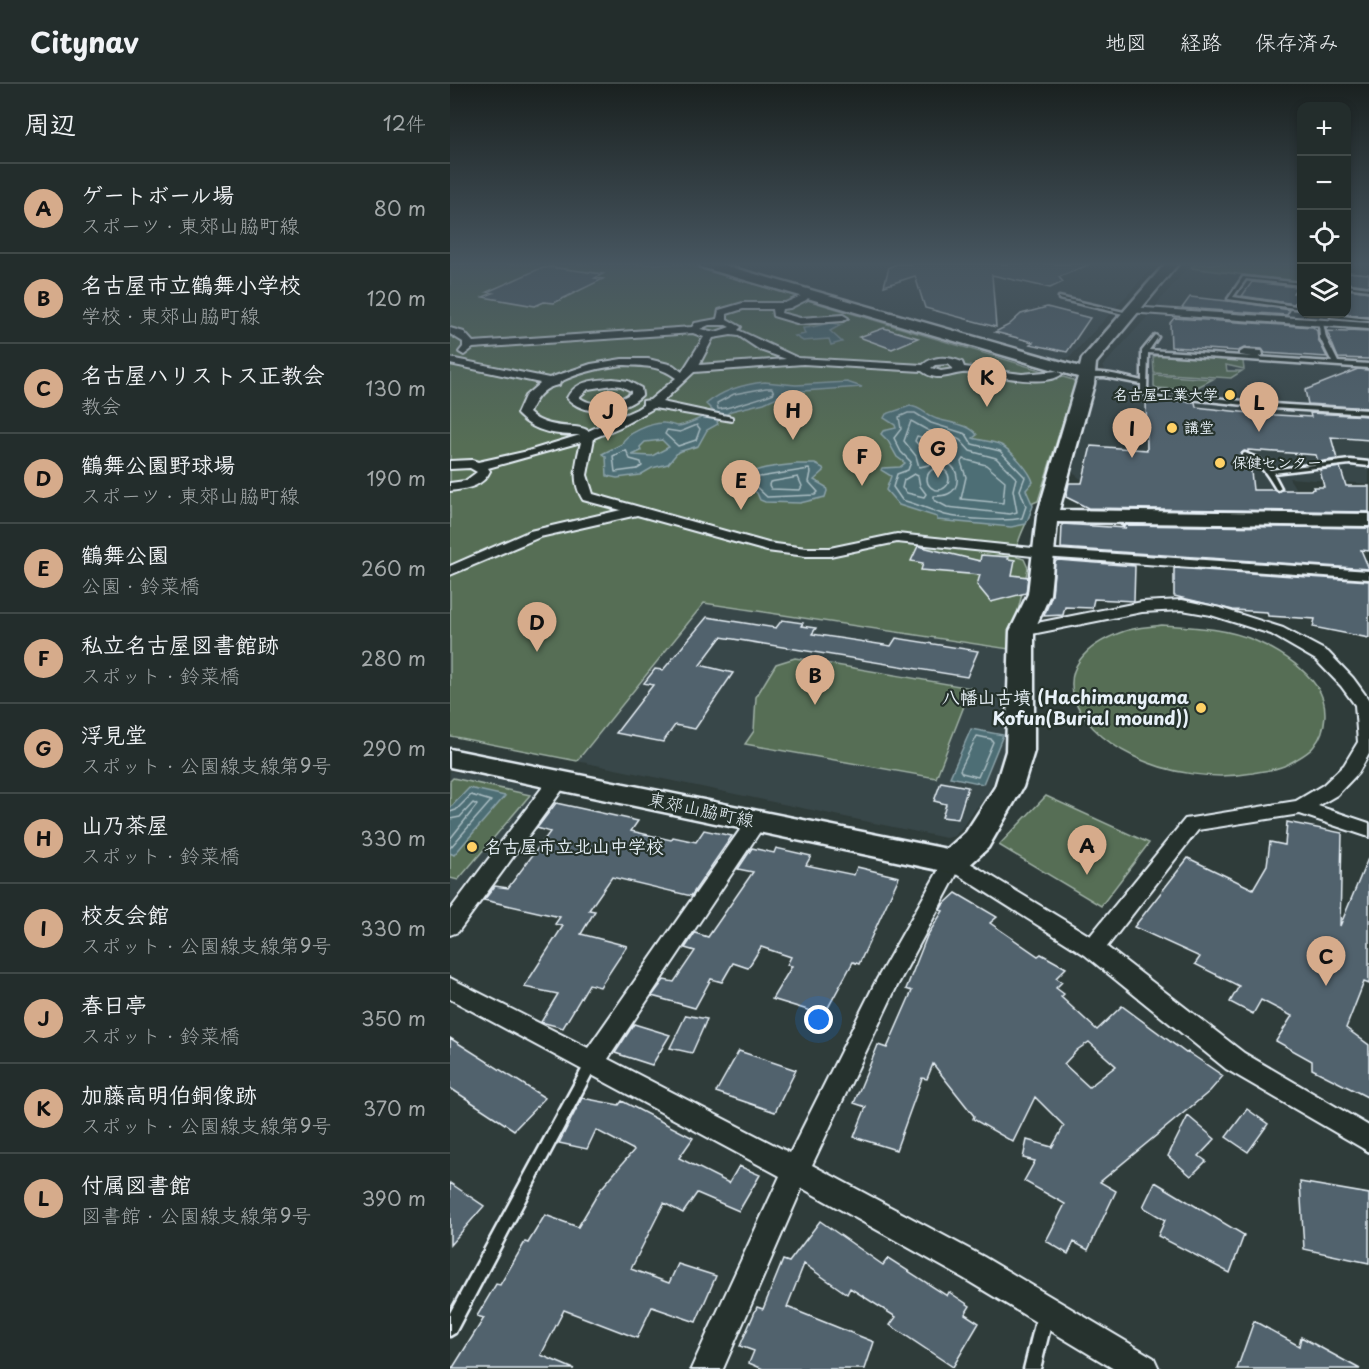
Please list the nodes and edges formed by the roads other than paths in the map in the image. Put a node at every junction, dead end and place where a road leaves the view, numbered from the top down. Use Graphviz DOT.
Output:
graph roads {
  1 [pos="1321,323"];
  2 [pos="702,324"];
  3 [pos="732,324"];
  4 [pos="912,324"];
  5 [pos="1120,324"];
  6 [pos="695,330"];
  7 [pos="450,331"];
  8 [pos="732,332"];
  9 [pos="710,335"];
  10 [pos="1155,337"];
  11 [pos="469,345"];
  12 [pos="1145,351"];
  13 [pos="450,361"];
  14 [pos="802,361"];
  15 [pos="1336,363"];
  16 [pos="1369,366"];
  17 [pos="687,374"];
  18 [pos="1057,374"];
  19 [pos="1088,375"];
  20 [pos="550,382"];
  21 [pos="1144,383"];
  22 [pos="580,388"];
  23 [pos="631,399"];
  24 [pos="652,404"];
  25 [pos="1369,412"];
  26 [pos="728,419"];
  27 [pos="592,433"];
  28 [pos="1245,455"];
  29 [pos="1369,464"];
  30 [pos="450,465"];
  31 [pos="478,466"];
  32 [pos="1269,472"];
  33 [pos="450,487"];
  34 [pos="1278,488"];
  35 [pos="640,510"];
  36 [pos="1047,516"];
  37 [pos="1369,520"];
  38 [pos="1042,553"];
  39 [pos="450,571"];
  40 [pos="1369,576"];
  41 [pos="1022,631"];
  42 [pos="1367,706"];
  43 [pos="450,758"];
  44 [pos="558,781"];
  45 [pos="1301,807"];
  46 [pos="756,822"];
  47 [pos="1369,830"];
  48 [pos="953,862"];
  49 [pos="450,926"];
  50 [pos="1093,950"];
  51 [pos="450,988"];
  52 [pos="591,1064"];
  53 [pos="1369,1140"];
  54 [pos="795,1170"];
  55 [pos="1047,1308"];
  56 [pos="450,1328"];
  57 [pos="706,1369"];
  58 [pos="1032,1369"];
  59 [pos="1143,1369"];
  1 -- 15 [label="lane"];
  2 -- 6 [label="street"];
  3 -- 8 [label="street"];
  4 -- 19 [label="street"];
  5 -- 19 [label="street"];
  6 -- 9 [label="street"];
  6 -- 11 [label="street"];
  7 -- 11 [label="street"];
  8 -- 9 [label="street"];
  8 -- 14 [label="street"];
  9 -- 17 [label="street"];
  10 -- 12 [label="lane"];
  11 -- 13 [label="street"];
  12 -- 15 [label="lane"];
  12 -- 21 [label="lane"];
  13 -- 20 [label="street"];
  14 -- 17 [label="street"];
  14 -- 18 [label="street"];
  15 -- 16 [label="lane"];
  17 -- 20 [label="street"];
  17 -- 24 [label="street"];
  19 -- 21 [label="lane"];
  19 -- 36 [label="street"];
  20 -- 22 [label="street"];
  20 -- 27 [label="street"];
  21 -- 25 [label="lane"];
  22 -- 23 [label="street"];
  22 -- 23 [label="street"];
  23 -- 24 [label="street"];
  24 -- 26 [label="street"];
  24 -- 27 [label="street"];
  27 -- 31 [label="street"];
  27 -- 35 [label="street"];
  28 -- 32 [label="lane"];
  29 -- 32 [label="lane"];
  30 -- 31 [label="street"];
  31 -- 33 [label="street"];
  32 -- 34 [label="lane"];
  35 -- 38 [label="street"];
  35 -- 39 [label="street"];
  36 -- 37 [label="street"];
  36 -- 38 [label="street"];
  38 -- 40 [label="street"];
  38 -- 41 [label="street"];
  41 -- 42 [label="street"];
  41 -- 48 [label="street"];
  42 -- 45 [label="street"];
  43 -- 44 [label="street, 東郊山脇町線"];
  44 -- 46 [label="street, 東郊山脇町線"];
  44 -- 49 [label="street"];
  45 -- 47 [label="street"];
  45 -- 50 [label="street"];
  46 -- 48 [label="street, 東郊山脇町線"];
  46 -- 52 [label="street"];
  48 -- 50 [label="street"];
  48 -- 54 [label="street"];
  50 -- 53 [label="street"];
  51 -- 52 [label="street"];
  52 -- 54 [label="street"];
  52 -- 56 [label="lane"];
  54 -- 55 [label="street"];
  54 -- 57 [label="street"];
  55 -- 58 [label="lane"];
  55 -- 59 [label="street"];
}
